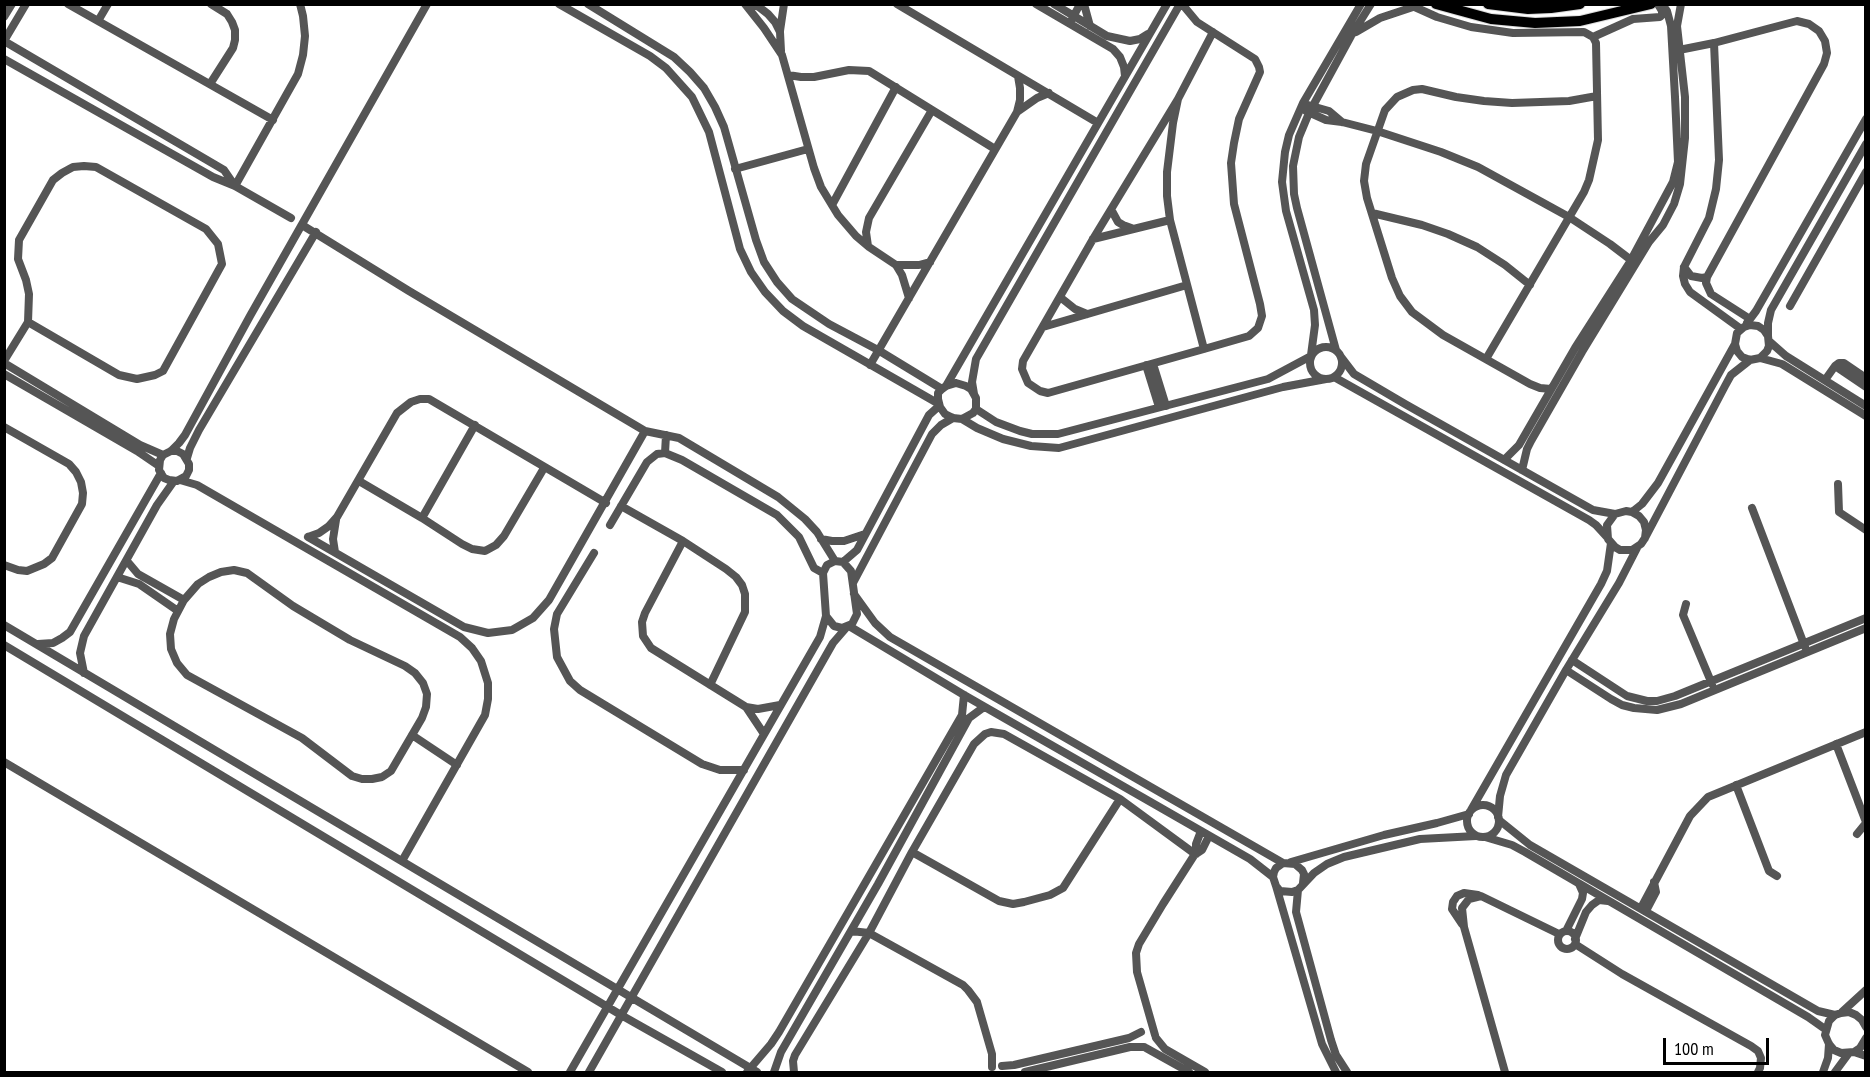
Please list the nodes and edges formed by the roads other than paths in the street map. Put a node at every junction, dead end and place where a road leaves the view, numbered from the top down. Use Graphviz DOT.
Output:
graph roads {
  1 [pos="12,4"];
  2 [pos="26,4"];
  3 [pos="68,4"];
  4 [pos="108,4"];
  5 [pos="211,4"];
  6 [pos="300,4"];
  7 [pos="427,4"];
  8 [pos="559,4"];
  9 [pos="588,4"];
  10 [pos="745,4"];
  11 [pos="784,4"];
  12 [pos="897,4"];
  13 [pos="1036,4"];
  14 [pos="1072,4"];
  15 [pos="1082,4"];
  16 [pos="1167,4"];
  17 [pos="1181,4"];
  18 [pos="1371,4"];
  19 [pos="1436,4"];
  20 [pos="1488,4"];
  21 [pos="1580,4"];
  22 [pos="1651,4"];
  23 [pos="1660,4"];
  24 [pos="1681,4"];
  25 [pos="758,5"];
  26 [pos="1057,6"];
  27 [pos="1411,6"];
  28 [pos="599,7"];
  29 [pos="1361,10"];
  30 [pos="4,17"];
  31 [pos="1172,18"];
  32 [pos="1072,20"];
  33 [pos="98,21"];
  34 [pos="591,21"];
  35 [pos="1197,22"];
  36 [pos="1090,26"];
  37 [pos="1674,26"];
  38 [pos="780,32"];
  39 [pos="1213,32"];
  40 [pos="1150,33"];
  41 [pos="1351,36"];
  42 [pos="1593,37"];
  43 [pos="4,41"];
  44 [pos="1714,43"];
  45 [pos="1679,50"];
  46 [pos="782,55"];
  47 [pos="4,59"];
  48 [pos="788,75"];
  49 [pos="1018,76"];
  50 [pos="1125,77"];
  51 [pos="210,84"];
  52 [pos="896,87"];
  53 [pos="1049,93"];
  54 [pos="1597,96"];
  55 [pos="1680,97"];
  56 [pos="1178,99"];
  57 [pos="1306,108"];
  58 [pos="932,110"];
  59 [pos="1017,112"];
  60 [pos="1866,119"];
  61 [pos="273,120"];
  62 [pos="1098,123"];
  63 [pos="1377,131"];
  64 [pos="1866,144"];
  65 [pos="808,149"];
  66 [pos="995,149"];
  67 [pos="1083,149"];
  68 [pos="1094,155"];
  69 [pos="735,169"];
  70 [pos="1866,172"];
  71 [pos="235,186"];
  72 [pos="832,205"];
  73 [pos="1112,211"];
  74 [pos="1372,213"];
  75 [pos="1569,217"];
  76 [pos="291,218"];
  77 [pos="869,218"];
  78 [pos="1170,220"];
  79 [pos="845,224"];
  80 [pos="302,225"];
  81 [pos="1134,229"];
  82 [pos="316,232"];
  83 [pos="1093,239"];
  84 [pos="869,247"];
  85 [pos="1636,255"];
  86 [pos="1799,261"];
  87 [pos="930,262"];
  88 [pos="896,265"];
  89 [pos="1684,267"];
  90 [pos="1811,268"];
  91 [pos="1707,277"];
  92 [pos="1187,285"];
  93 [pos="1530,285"];
  94 [pos="1060,297"];
  95 [pos="909,298"];
  96 [pos="1728,305"];
  97 [pos="1790,306"];
  98 [pos="1087,314"];
  99 [pos="1722,315"];
  100 [pos="1750,319"];
  101 [pos="28,321"];
  102 [pos="1043,327"];
  103 [pos="1742,328"];
  104 [pos="1768,338"];
  105 [pos="1734,344"];
  106 [pos="1204,349"];
  107 [pos="878,350"];
  108 [pos="1339,353"];
  109 [pos="1311,356"];
  110 [pos="1760,358"];
  111 [pos="1486,359"];
  112 [pos="1750,360"];
  113 [pos="4,362"];
  114 [pos="870,365"];
  115 [pos="1149,365"];
  116 [pos="1835,366"];
  117 [pos="4,374"];
  118 [pos="1330,378"];
  119 [pos="1866,378"];
  120 [pos="1825,380"];
  121 [pos="1530,384"];
  122 [pos="944,387"];
  123 [pos="1866,387"];
  124 [pos="1551,389"];
  125 [pos="974,394"];
  126 [pos="939,405"];
  127 [pos="1541,405"];
  128 [pos="1866,406"];
  129 [pos="1162,407"];
  130 [pos="976,409"];
  131 [pos="1866,416"];
  132 [pos="958,419"];
  133 [pos="475,425"];
  134 [pos="4,427"];
  135 [pos="645,431"];
  136 [pos="666,435"];
  137 [pos="1528,439"];
  138 [pos="132,444"];
  139 [pos="167,453"];
  140 [pos="665,453"];
  141 [pos="188,458"];
  142 [pos="1504,460"];
  143 [pos="544,468"];
  144 [pos="160,470"];
  145 [pos="1522,470"];
  146 [pos="177,481"];
  147 [pos="359,481"];
  148 [pos="1838,484"];
  149 [pos="606,502"];
  150 [pos="621,506"];
  151 [pos="1752,508"];
  152 [pos="1632,512"];
  153 [pos="1616,514"];
  154 [pos="337,517"];
  155 [pos="422,518"];
  156 [pos="610,525"];
  157 [pos="1866,530"];
  158 [pos="866,533"];
  159 [pos="1645,538"];
  160 [pos="821,539"];
  161 [pos="683,541"];
  162 [pos="1609,541"];
  163 [pos="1637,548"];
  164 [pos="335,552"];
  165 [pos="594,553"];
  166 [pos="127,561"];
  167 [pos="839,561"];
  168 [pos="4,565"];
  169 [pos="823,573"];
  170 [pos="117,578"];
  171 [pos="853,583"];
  172 [pos="854,594"];
  173 [pos="184,600"];
  174 [pos="1686,604"];
  175 [pos="178,611"];
  176 [pos="826,616"];
  177 [pos="1866,618"];
  178 [pos="4,625"];
  179 [pos="847,627"];
  180 [pos="1866,628"];
  181 [pos="37,644"];
  182 [pos="4,645"];
  183 [pos="1806,648"];
  184 [pos="1572,660"];
  185 [pos="1566,670"];
  186 [pos="84,672"];
  187 [pos="710,685"];
  188 [pos="1713,686"];
  189 [pos="1617,690"];
  190 [pos="964,695"];
  191 [pos="1611,699"];
  192 [pos="780,705"];
  193 [pos="746,707"];
  194 [pos="984,707"];
  195 [pos="965,717"];
  196 [pos="1866,732"];
  197 [pos="764,734"];
  198 [pos="412,735"];
  199 [pos="1836,744"];
  200 [pos="4,762"];
  201 [pos="456,765"];
  202 [pos="744,770"];
  203 [pos="1736,785"];
  204 [pos="1120,800"];
  205 [pos="1470,812"];
  206 [pos="1498,819"];
  207 [pos="1866,822"];
  208 [pos="1205,834"];
  209 [pos="1857,834"];
  210 [pos="1480,836"];
  211 [pos="912,852"];
  212 [pos="1196,854"];
  213 [pos="402,861"];
  214 [pos="1287,862"];
  215 [pos="1777,876"];
  216 [pos="868,878"];
  217 [pos="1275,881"];
  218 [pos="878,884"];
  219 [pos="1579,884"];
  220 [pos="677,886"];
  221 [pos="1301,886"];
  222 [pos="691,894"];
  223 [pos="1609,901"];
  224 [pos="1643,910"];
  225 [pos="862,912"];
  226 [pos="851,931"];
  227 [pos="1562,932"];
  228 [pos="868,933"];
  229 [pos="1575,941"];
  230 [pos="616,990"];
  231 [pos="1866,990"];
  232 [pos="631,999"];
  233 [pos="608,1005"];
  234 [pos="1838,1014"];
  235 [pos="621,1015"];
  236 [pos="1150,1019"];
  237 [pos="1866,1027"];
  238 [pos="1826,1029"];
  239 [pos="1143,1032"];
  240 [pos="1156,1036"];
  241 [pos="1866,1038"];
  242 [pos="1829,1044"];
  243 [pos="1145,1048"];
  244 [pos="1851,1053"];
  245 [pos="1866,1056"];
  246 [pos="997,1069"];
  247 [pos="751,1071"];
  248 [pos="528,1072"];
  249 [pos="570,1072"];
  250 [pos="589,1072"];
  251 [pos="722,1072"];
  252 [pos="774,1072"];
  253 [pos="794,1072"];
  254 [pos="1025,1072"];
  255 [pos="1190,1072"];
  256 [pos="1205,1072"];
  257 [pos="1336,1072"];
  258 [pos="1347,1072"];
  259 [pos="1504,1072"];
  260 [pos="1758,1072"];
  261 [pos="1823,1072"];
  262 [pos="1835,1072"];
  1 -- 30 [label="street"];
  2 -- 43 [label="street"];
  3 -- 33 [label="street"];
  4 -- 33 [label="street"];
  5 -- 51 [label="street"];
  6 -- 61 [label="street"];
  7 -- 80 [label="street"];
  8 -- 34 [label="street"];
  9 -- 28 [label="street"];
  10 -- 46 [label="street"];
  11 -- 38 [label="street"];
  12 -- 49 [label="street"];
  13 -- 32 [label="street"];
  14 -- 26 [label="street"];
  15 -- 32 [label="street"];
  15 -- 36 [label="street"];
  16 -- 40 [label="street"];
  17 -- 31 [label="street"];
  17 -- 35 [label="street"];
  18 -- 29 [label="street"];
  19 -- 22 [label="main road"];
  20 -- 21 [label="main road"];
  23 -- 37 [label="street"];
  23 -- 42 [label="street"];
  24 -- 37 [label="street"];
  25 -- 38 [label="street"];
  26 -- 32 [label="street"];
  27 -- 41 [label="street"];
  27 -- 42 [label="street"];
  28 -- 34 [label="street"];
  28 -- 69 [label="street"];
  29 -- 41 [label="street"];
  29 -- 57 [label="street"];
  31 -- 35 [label="street"];
  31 -- 68 [label="street"];
  32 -- 36 [label="street"];
  32 -- 50 [label="street"];
  33 -- 51 [label="street"];
  34 -- 114 [label="street"];
  35 -- 39 [label="street"];
  36 -- 40 [label="street"];
  37 -- 45 [label="street"];
  37 -- 55 [label="street"];
  38 -- 46 [label="street"];
  39 -- 56 [label="street"];
  39 -- 106 [label="street"];
  40 -- 50 [label="street"];
  41 -- 57 [label="street"];
  42 -- 54 [label="street"];
  43 -- 71 [label="street"];
  44 -- 45 [label="street"];
  44 -- 89 [label="street"];
  44 -- 91 [label="street"];
  45 -- 55 [label="street"];
  46 -- 48 [label="street"];
  47 -- 71 [label="street"];
  48 -- 52 [label="street"];
  48 -- 65 [label="street"];
  49 -- 53 [label="street"];
  49 -- 59 [label="street"];
  50 -- 62 [label="street"];
  51 -- 61 [label="street"];
  52 -- 58 [label="street"];
  52 -- 72 [label="street"];
  53 -- 59 [label="street"];
  53 -- 62 [label="street"];
  54 -- 63 [label="street"];
  54 -- 75 [label="street"];
  55 -- 85 [label="street"];
  56 -- 73 [label="street"];
  56 -- 78 [label="street"];
  57 -- 63 [label="street"];
  57 -- 108 [label="street"];
  57 -- 109 [label="street"];
  58 -- 66 [label="street"];
  58 -- 77 [label="street"];
  59 -- 66 [label="street"];
  60 -- 100 [label="street"];
  61 -- 71 [label="street"];
  62 -- 67 [label="street"];
  63 -- 74 [label="street"];
  63 -- 75 [label="street"];
  64 -- 86 [label="street"];
  65 -- 69 [label="street"];
  65 -- 72 [label="street"];
  66 -- 87 [label="street"];
  67 -- 68 [label="street"];
  67 -- 122 [label="street"];
  68 -- 125 [label="street"];
  69 -- 107 [label="street"];
  70 -- 90 [label="street"];
  71 -- 76 [label="street"];
  72 -- 79 [label="street"];
  73 -- 81 [label="street"];
  73 -- 83 [label="street"];
  74 -- 93 [label="street"];
  74 -- 111 [label="street"];
  75 -- 85 [label="street"];
  75 -- 93 [label="street"];
  77 -- 79 [label="street"];
  77 -- 84 [label="street"];
  78 -- 81 [label="street"];
  78 -- 92 [label="street"];
  79 -- 84 [label="street"];
  80 -- 82 [label="street"];
  80 -- 139 [label="street"];
  81 -- 83 [label="street"];
  82 -- 135 [label="street"];
  82 -- 141 [label="street"];
  83 -- 94 [label="street"];
  84 -- 88 [label="street"];
  85 -- 124 [label="street"];
  85 -- 137 [label="street"];
  86 -- 90 [label="street"];
  86 -- 104 [label="street"];
  87 -- 88 [label="street"];
  87 -- 95 [label="street"];
  88 -- 95 [label="street"];
  89 -- 91 [label="street"];
  89 -- 99 [label="street"];
  90 -- 97 [label="street"];
  91 -- 96 [label="street"];
  92 -- 98 [label="street"];
  92 -- 106 [label="street"];
  93 -- 111 [label="street"];
  94 -- 98 [label="street"];
  94 -- 102 [label="street"];
  95 -- 107 [label="street"];
  96 -- 99 [label="street"];
  96 -- 100 [label="street"];
  98 -- 102 [label="street"];
  99 -- 103 [label="street"];
  100 -- 103 [label="street"];
  101 -- 101 [label="street"];
  101 -- 113 [label="street"];
  102 -- 115 [label="street"];
  103 -- 104 [label="street"];
  103 -- 105 [label="street"];
  104 -- 110 [label="street"];
  104 -- 120 [label="street"];
  105 -- 112 [label="street"];
  105 -- 152 [label="street"];
  106 -- 115 [label="street"];
  107 -- 114 [label="street"];
  107 -- 122 [label="street"];
  108 -- 109 [label="street"];
  108 -- 118 [label="street"];
  108 -- 142 [label="street"];
  109 -- 118 [label="street"];
  109 -- 129 [label="street"];
  110 -- 112 [label="street"];
  110 -- 131 [label="street"];
  111 -- 121 [label="street"];
  112 -- 159 [label="street"];
  113 -- 138 [label="street"];
  114 -- 126 [label="street"];
  115 -- 129 [label="street"];
  116 -- 119 [label="street"];
  116 -- 120 [label="street"];
  116 -- 123 [label="street"];
  117 -- 138 [label="street"];
  118 -- 132 [label="street"];
  118 -- 162 [label="street"];
  120 -- 128 [label="street"];
  121 -- 124 [label="street"];
  121 -- 127 [label="street"];
  122 -- 125 [label="street"];
  122 -- 126 [label="street"];
  124 -- 127 [label="street"];
  125 -- 130 [label="street"];
  126 -- 132 [label="street"];
  126 -- 158 [label="street"];
  127 -- 137 [label="street"];
  129 -- 130 [label="street"];
  130 -- 132 [label="street"];
  132 -- 171 [label="street"];
  133 -- 143 [label="street"];
  133 -- 147 [label="street"];
  133 -- 155 [label="street"];
  134 -- 168 [label="street"];
  135 -- 136 [label="street"];
  135 -- 149 [label="street"];
  136 -- 140 [label="street"];
  136 -- 160 [label="street"];
  137 -- 142 [label="street"];
  137 -- 145 [label="street"];
  138 -- 139 [label="street"];
  138 -- 144 [label="street"];
  139 -- 141 [label="street"];
  139 -- 144 [label="street"];
  140 -- 150 [label="street"];
  140 -- 169 [label="street"];
  141 -- 146 [label="street"];
  142 -- 145 [label="street"];
  143 -- 149 [label="street"];
  143 -- 155 [label="street"];
  144 -- 146 [label="street"];
  144 -- 181 [label="street"];
  145 -- 153 [label="street"];
  146 -- 166 [label="street"];
  146 -- 201 [label="street"];
  147 -- 154 [label="street"];
  147 -- 155 [label="street"];
  148 -- 157 [label="street"];
  149 -- 164 [label="street"];
  150 -- 156 [label="street"];
  150 -- 161 [label="street"];
  151 -- 183 [label="street"];
  152 -- 153 [label="street"];
  152 -- 159 [label="street"];
  153 -- 162 [label="street"];
  154 -- 164 [label="street"];
  154 -- 164 [label="street"];
  158 -- 160 [label="street"];
  158 -- 167 [label="street"];
  159 -- 163 [label="street"];
  160 -- 167 [label="street"];
  161 -- 187 [label="street"];
  161 -- 187 [label="street"];
  162 -- 163 [label="street"];
  162 -- 205 [label="street"];
  163 -- 184 [label="street"];
  165 -- 202 [label="street"];
  166 -- 170 [label="street"];
  166 -- 173 [label="street"];
  167 -- 169 [label="street"];
  167 -- 171 [label="street"];
  169 -- 176 [label="street"];
  170 -- 175 [label="street"];
  170 -- 186 [label="street"];
  171 -- 172 [label="street"];
  172 -- 179 [label="street"];
  172 -- 214 [label="street"];
  173 -- 175 [label="street"];
  173 -- 198 [label="street"];
  174 -- 188 [label="street"];
  175 -- 198 [label="street"];
  176 -- 179 [label="street"];
  176 -- 192 [label="street"];
  177 -- 183 [label="street"];
  178 -- 181 [label="street"];
  179 -- 190 [label="street"];
  179 -- 222 [label="street"];
  180 -- 183 [label="street"];
  181 -- 186 [label="street"];
  182 -- 233 [label="street"];
  183 -- 188 [label="street"];
  184 -- 185 [label="street"];
  184 -- 189 [label="street"];
  185 -- 191 [label="street"];
  185 -- 206 [label="street"];
  186 -- 213 [label="street"];
  187 -- 193 [label="street"];
  188 -- 189 [label="street"];
  188 -- 191 [label="street"];
  189 -- 191 [label="street"];
  190 -- 194 [label="street"];
  190 -- 195 [label="street"];
  192 -- 193 [label="street"];
  192 -- 197 [label="street"];
  193 -- 197 [label="street"];
  194 -- 195 [label="street"];
  194 -- 208 [label="street"];
  195 -- 216 [label="street"];
  195 -- 218 [label="street"];
  196 -- 199 [label="street"];
  197 -- 202 [label="street"];
  198 -- 201 [label="street"];
  199 -- 203 [label="street"];
  199 -- 207 [label="street"];
  200 -- 248 [label="street"];
  201 -- 213 [label="street"];
  202 -- 220 [label="street"];
  203 -- 215 [label="street"];
  203 -- 224 [label="street"];
  204 -- 211 [label="street"];
  204 -- 211 [label="street"];
  204 -- 212 [label="street"];
  205 -- 206 [label="street"];
  205 -- 210 [label="street"];
  205 -- 214 [label="street"];
  206 -- 210 [label="street"];
  206 -- 224 [label="street"];
  207 -- 209 [label="street"];
  208 -- 212 [label="street"];
  208 -- 217 [label="street"];
  210 -- 219 [label="street"];
  210 -- 221 [label="street"];
  211 -- 228 [label="street"];
  212 -- 236 [label="street"];
  213 -- 230 [label="street"];
  214 -- 217 [label="street"];
  214 -- 221 [label="street"];
  216 -- 218 [label="street"];
  216 -- 247 [label="street"];
  217 -- 221 [label="street"];
  217 -- 257 [label="street"];
  218 -- 225 [label="street"];
  219 -- 223 [label="street"];
  219 -- 227 [label="street"];
  220 -- 222 [label="street"];
  220 -- 230 [label="street"];
  221 -- 258 [label="street"];
  222 -- 232 [label="street"];
  223 -- 229 [label="street"];
  223 -- 238 [label="street"];
  224 -- 234 [label="street"];
  225 -- 226 [label="street"];
  225 -- 228 [label="street"];
  226 -- 228 [label="street"];
  226 -- 252 [label="street"];
  227 -- 229 [label="street"];
  227 -- 229 [label="street"];
  227 -- 259 [label="street"];
  228 -- 246 [label="street"];
  228 -- 253 [label="street"];
  229 -- 260 [label="street"];
  230 -- 232 [label="street"];
  230 -- 233 [label="street"];
  231 -- 234 [label="street"];
  232 -- 235 [label="street"];
  232 -- 247 [label="street"];
  233 -- 235 [label="street"];
  233 -- 249 [label="street"];
  234 -- 237 [label="street"];
  234 -- 238 [label="street"];
  235 -- 250 [label="street"];
  235 -- 251 [label="street"];
  236 -- 239 [label="street"];
  236 -- 240 [label="street"];
  238 -- 242 [label="street"];
  239 -- 240 [label="street"];
  239 -- 243 [label="street"];
  239 -- 246 [label="street"];
  240 -- 243 [label="street"];
  240 -- 256 [label="street"];
  241 -- 244 [label="street"];
  242 -- 244 [label="street"];
  242 -- 261 [label="street"];
  243 -- 254 [label="street"];
  243 -- 255 [label="street"];
  244 -- 245 [label="street"];
  244 -- 262 [label="street"];
}
